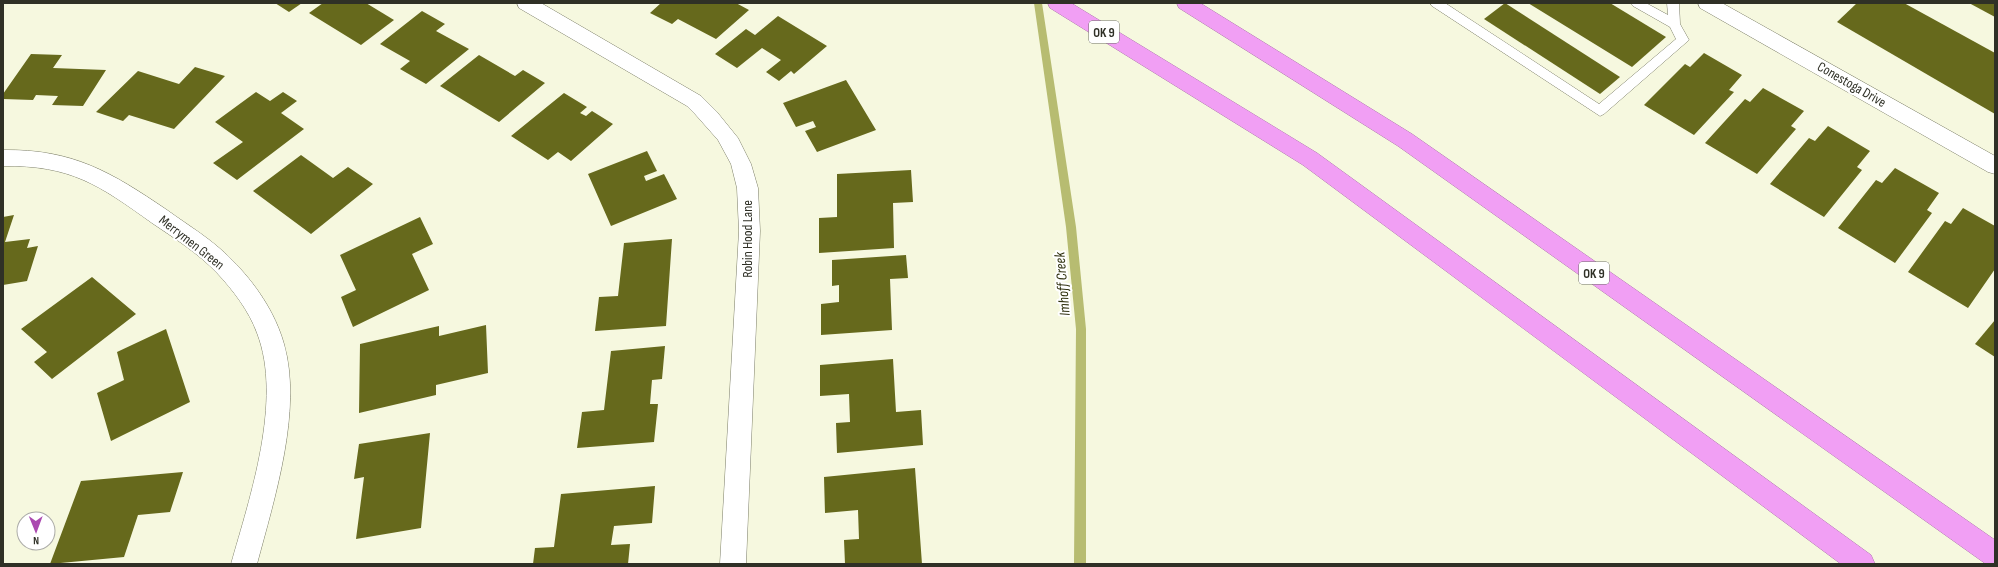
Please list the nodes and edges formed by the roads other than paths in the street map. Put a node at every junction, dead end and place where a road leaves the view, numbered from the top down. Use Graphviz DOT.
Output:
graph roads {
  1 [pos="526,3"];
  2 [pos="1057,3"];
  3 [pos="1186,3"];
  4 [pos="1436,3"];
  5 [pos="1637,3"];
  6 [pos="1673,3"];
  7 [pos="1707,3"];
  8 [pos="1736,9"];
  9 [pos="1674,24"];
  10 [pos="3,158"];
  11 [pos="1995,166"];
  12 [pos="1995,555"];
  13 [pos="244,564"];
  14 [pos="733,564"];
  15 [pos="1862,564"];
  1 -- 14 [label="street, Robin Hood Lane"];
  2 -- 15 [label="highway, OK 9"];
  3 -- 12 [label="highway, OK 9"];
  4 -- 9 [label="lane"];
  5 -- 9 [label="lane"];
  6 -- 9 [label="lane"];
  7 -- 8 [label="street, Conestoga Drive"];
  8 -- 11 [label="street, Conestoga Drive"];
  10 -- 13 [label="street, Merrymen Green"];
}
